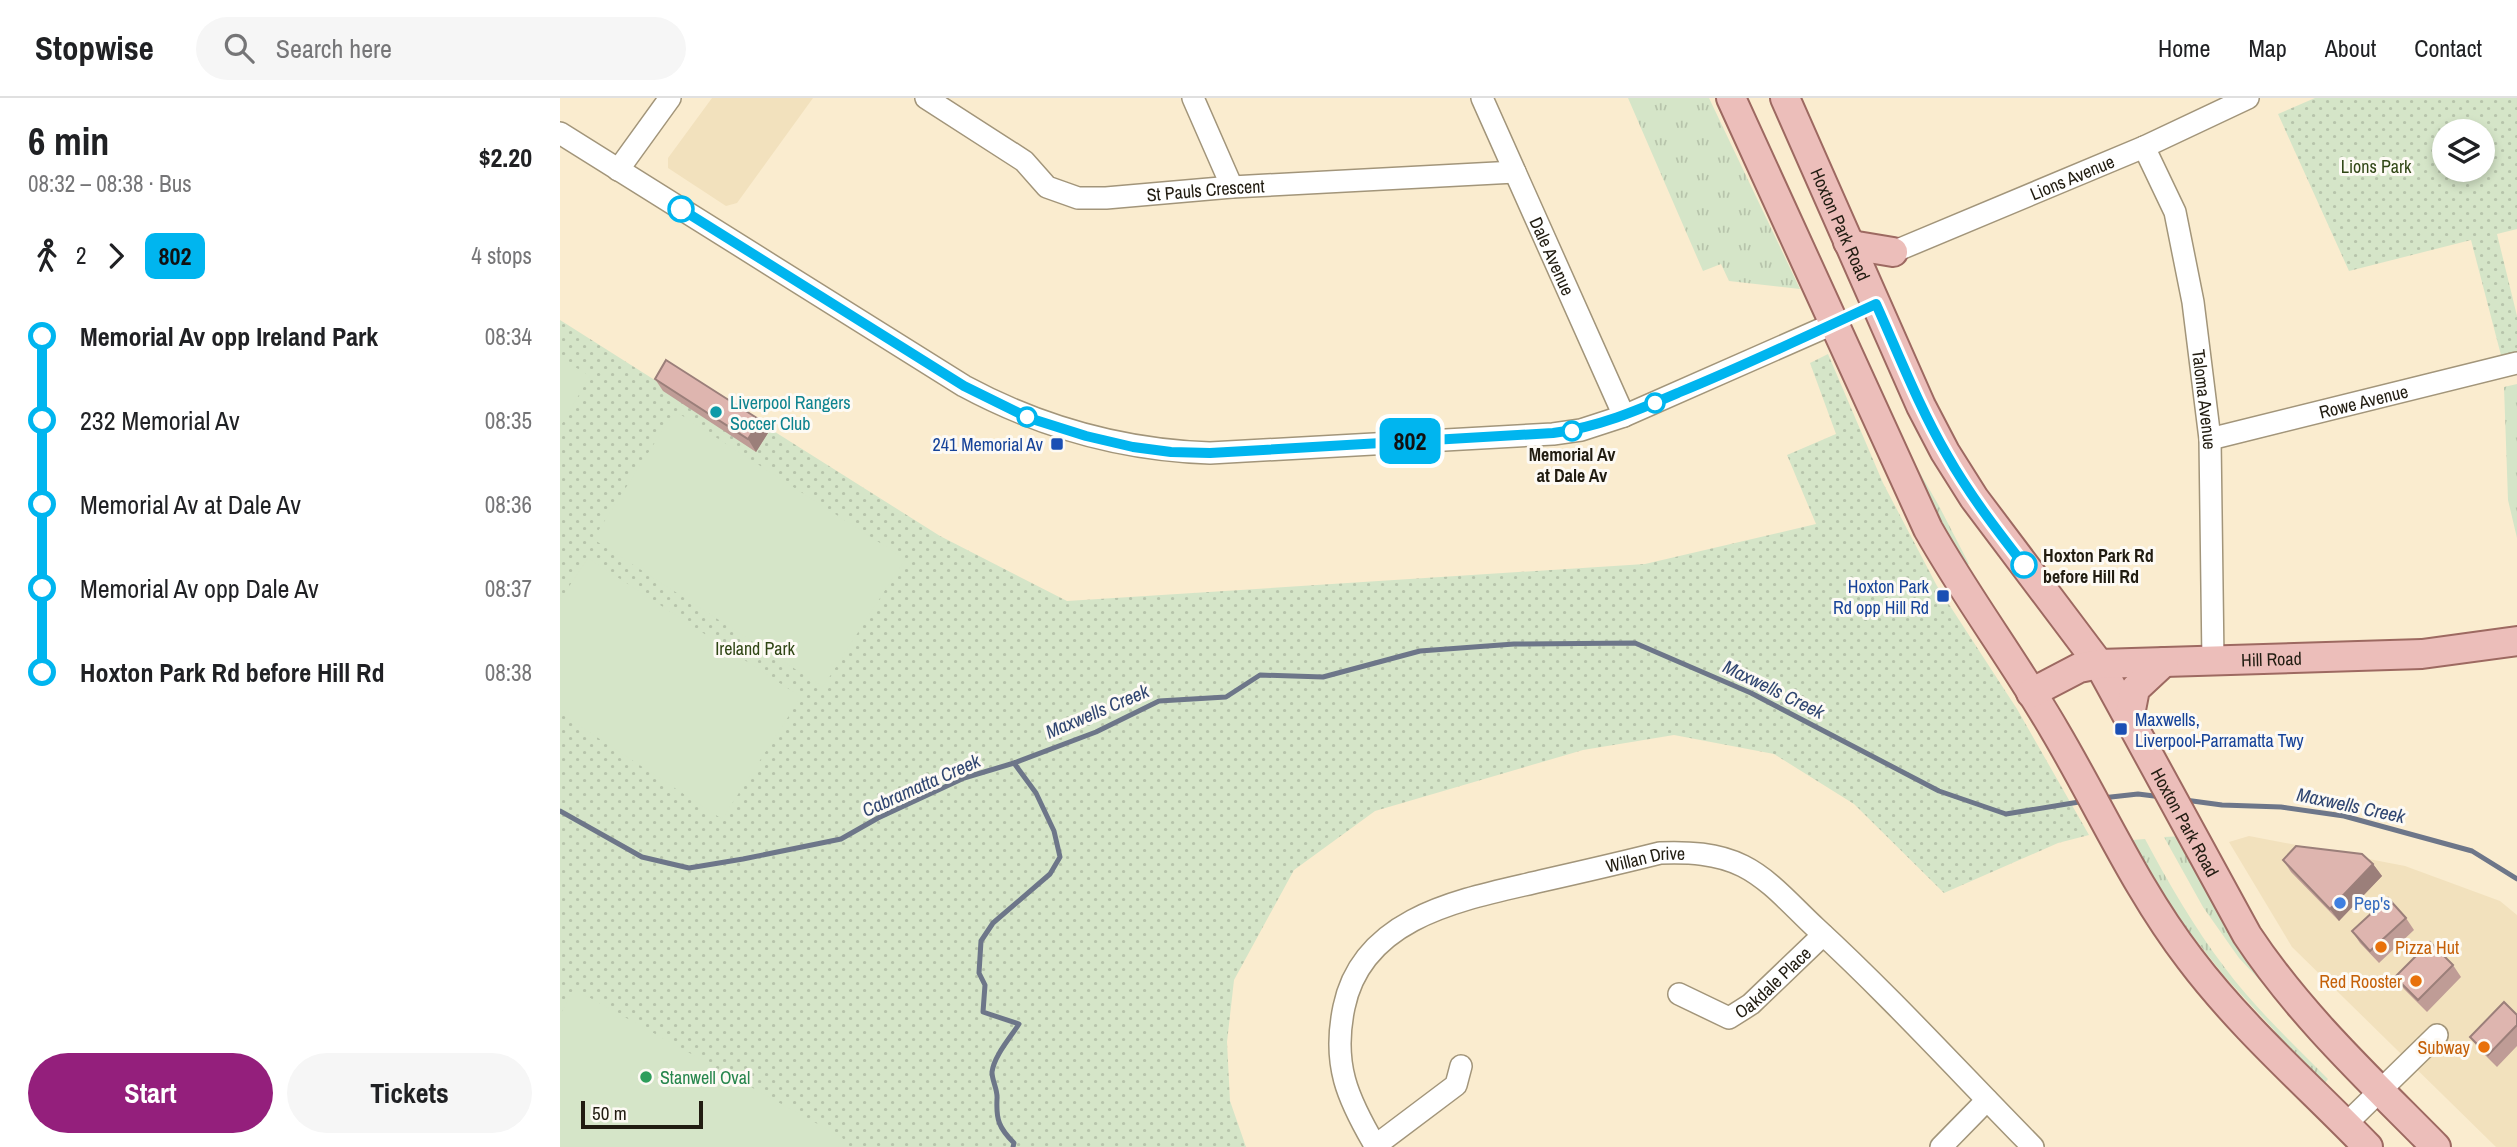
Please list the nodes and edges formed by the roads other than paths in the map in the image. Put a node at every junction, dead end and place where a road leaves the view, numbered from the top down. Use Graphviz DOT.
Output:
graph roads {
  1 [pos="670,98"];
  2 [pos="926,98"];
  3 [pos="1193,98"];
  4 [pos="1482,98"];
  5 [pos="1731,98"];
  6 [pos="1785,98"];
  7 [pos="2248,98"];
  8 [pos="560,133"];
  9 [pos="2144,147"];
  10 [pos="618,170"];
  11 [pos="1515,172"];
  12 [pos="1232,187"];
  13 [pos="1848,242"];
  14 [pos="1893,252"];
  15 [pos="1835,323"];
  16 [pos="2517,363"];
  17 [pos="1624,416"];
  18 [pos="2210,439"];
  19 [pos="2517,641"];
  20 [pos="2213,661"];
  21 [pos="2164,662"];
  22 [pos="2099,664"];
  23 [pos="2031,693"];
  24 [pos="2129,720"];
  25 [pos="1823,935"];
  26 [pos="1679,994"];
  27 [pos="2437,1035"];
  28 [pos="1461,1066"];
  29 [pos="2380,1091"];
  30 [pos="1987,1100"];
  31 [pos="2346,1124"];
  32 [pos="1375,1147"];
  33 [pos="1941,1147"];
  34 [pos="2033,1147"];
  35 [pos="2368,1147"];
  36 [pos="2436,1147"];
  1 -- 10 [label="street"];
  2 -- 12 [label="street, St Pauls Crescent"];
  3 -- 12 [label="street"];
  4 -- 11 [label="street, Dale Avenue"];
  5 -- 15 [label="main road"];
  6 -- 13 [label="main road, Hoxton Park Road"];
  7 -- 9 [label="street, Lions Avenue"];
  8 -- 10 [label="street"];
  9 -- 14 [label="street, Lions Avenue"];
  9 -- 18 [label="street, Taloma Avenue"];
  10 -- 17 [label="street"];
  11 -- 12 [label="street, St Pauls Crescent"];
  11 -- 17 [label="street, Dale Avenue"];
  13 -- 14 [label="main road"];
  13 -- 22 [label="main road, Hoxton Park Road"];
  15 -- 17 [label="street"];
  15 -- 23 [label="main road"];
  16 -- 18 [label="street, Rowe Avenue"];
  18 -- 20 [label="street, Taloma Avenue"];
  19 -- 20 [label="main road, Hill Road"];
  20 -- 21 [label="main road, Hill Road"];
  21 -- 22 [label="main road, Hill Road"];
  21 -- 24 [label="main road"];
  22 -- 23 [label="main road, Hill Road"];
  22 -- 24 [label="main road, Hoxton Park Road"];
  23 -- 31 [label="main road"];
  24 -- 29 [label="main road, Hoxton Park Road"];
  25 -- 26 [label="street, Oakdale Place"];
  25 -- 30 [label="street, Willan Drive"];
  25 -- 32 [label="street, Willan Drive"];
  27 -- 29 [label="street"];
  28 -- 32 [label="street"];
  29 -- 31 [label="street"];
  29 -- 36 [label="main road, Hoxton Park Road"];
  30 -- 33 [label="street"];
  30 -- 34 [label="street, Willan Drive"];
  31 -- 35 [label="main road"];
}
